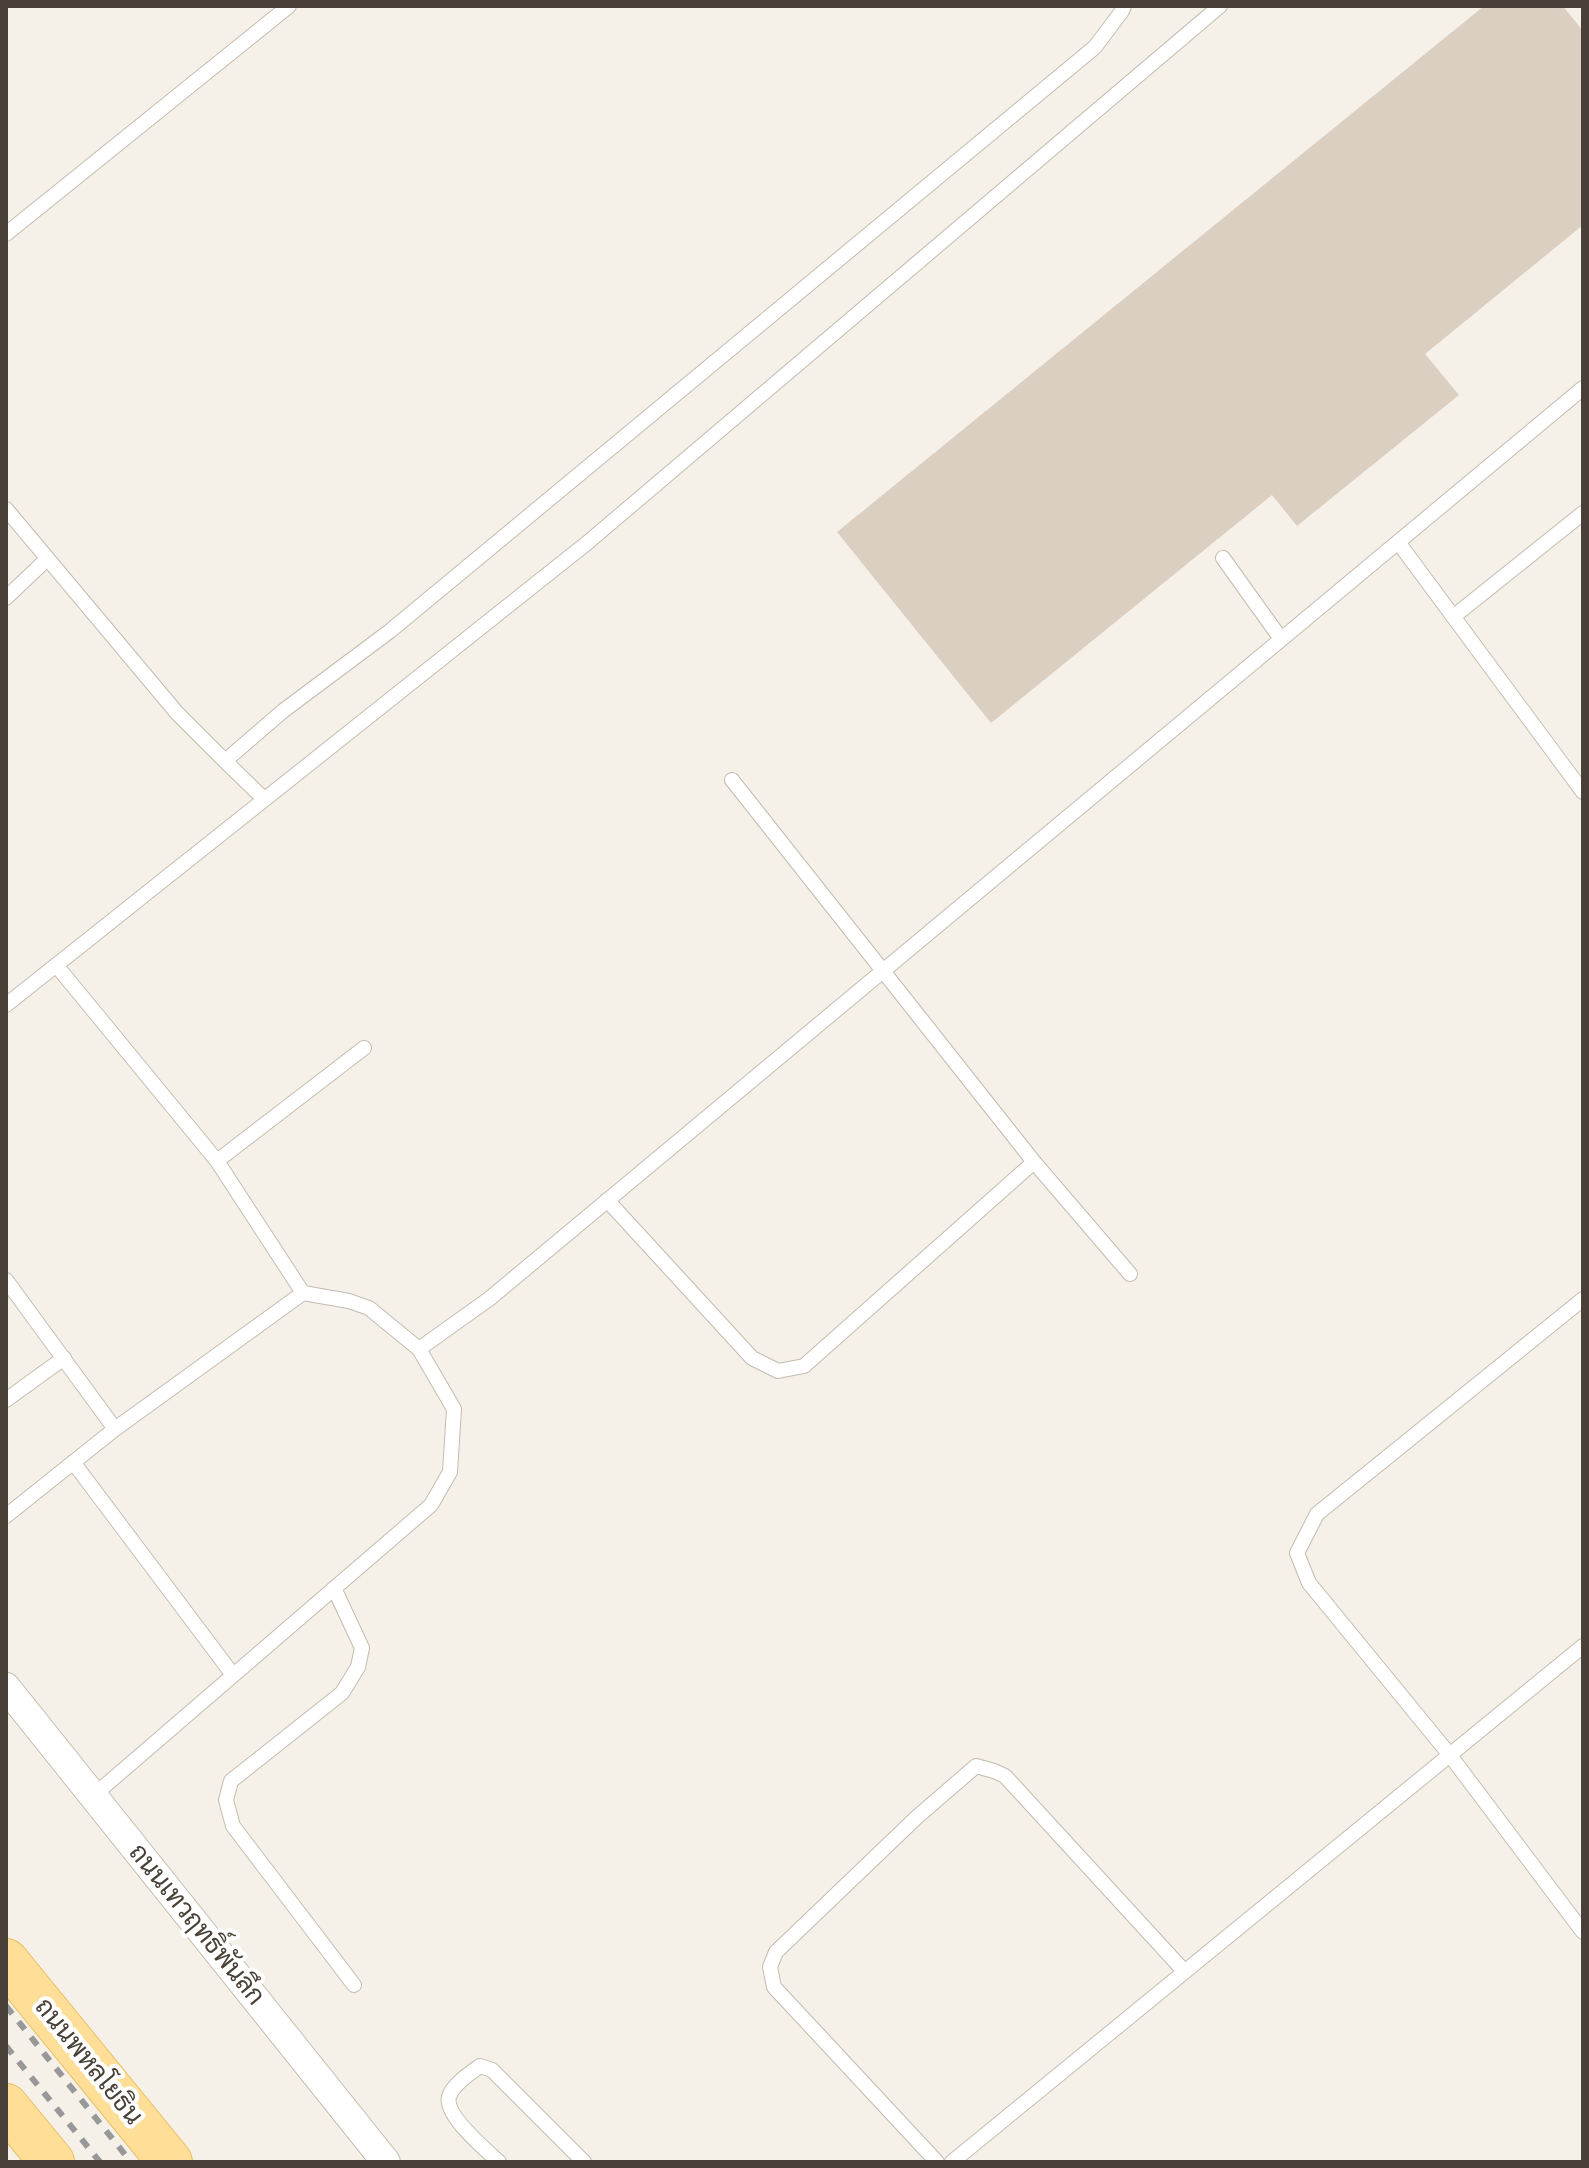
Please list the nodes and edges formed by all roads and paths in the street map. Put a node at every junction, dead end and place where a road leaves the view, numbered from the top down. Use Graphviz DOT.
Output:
graph roads {
  1 [pos="289,6"];
  2 [pos="1124,6"];
  3 [pos="1220,6"];
  4 [pos="6,234"];
  5 [pos="1583,388"];
  6 [pos="6,509"];
  7 [pos="1583,513"];
  8 [pos="1398,542"];
  9 [pos="1223,558"];
  10 [pos="47,559"];
  11 [pos="6,598"];
  12 [pos="1453,617"];
  13 [pos="1281,639"];
  14 [pos="225,761"];
  15 [pos="732,780"];
  16 [pos="1583,792"];
  17 [pos="264,799"];
  18 [pos="56,965"];
  19 [pos="883,971"];
  20 [pos="6,1005"];
  21 [pos="364,1048"];
  22 [pos="217,1161"];
  23 [pos="1034,1162"];
  24 [pos="607,1200"];
  25 [pos="1130,1274"];
  26 [pos="6,1280"];
  27 [pos="303,1293"];
  28 [pos="1583,1299"];
  29 [pos="419,1349"];
  30 [pos="64,1358"];
  31 [pos="6,1400"];
  32 [pos="115,1429"];
  33 [pos="73,1462"];
  34 [pos="6,1516"];
  35 [pos="334,1588"];
  36 [pos="1583,1646"];
  37 [pos="233,1675"];
  38 [pos="6,1687"];
  39 [pos="1449,1754"];
  40 [pos="93,1796"];
  41 [pos="1583,1932"];
  42 [pos="6,1961"];
  43 [pos="1184,1971"];
  44 [pos="354,1985"];
  45 [pos="6,2106"];
  46 [pos="52,2162"];
  47 [pos="170,2162"];
  48 [pos="386,2162"];
  49 [pos="499,2162"];
  50 [pos="584,2162"];
  51 [pos="937,2162"];
  52 [pos="952,2162"];
  1 -- 4 [label="lane"];
  2 -- 14 [label="lane"];
  3 -- 17 [label="lane"];
  5 -- 8 [label="lane"];
  6 -- 10 [label="lane"];
  7 -- 12 [label="lane"];
  8 -- 12 [label="lane"];
  8 -- 13 [label="lane"];
  9 -- 13 [label="lane"];
  10 -- 11 [label="lane"];
  10 -- 14 [label="lane"];
  12 -- 16 [label="lane"];
  13 -- 19 [label="lane"];
  14 -- 17 [label="lane"];
  15 -- 19 [label="lane"];
  17 -- 18 [label="lane"];
  18 -- 20 [label="lane"];
  18 -- 22 [label="lane"];
  19 -- 23 [label="lane"];
  19 -- 24 [label="lane"];
  21 -- 22 [label="lane"];
  22 -- 27 [label="lane"];
  23 -- 24 [label="lane"];
  23 -- 25 [label="lane"];
  24 -- 29 [label="lane"];
  26 -- 30 [label="lane"];
  27 -- 29 [label="lane"];
  27 -- 32 [label="lane"];
  28 -- 39 [label="lane"];
  29 -- 35 [label="lane"];
  30 -- 31 [label="lane"];
  30 -- 32 [label="lane"];
  32 -- 33 [label="lane"];
  33 -- 34 [label="lane"];
  33 -- 37 [label="lane"];
  35 -- 37 [label="lane"];
  35 -- 44 [label="lane"];
  36 -- 39 [label="lane"];
  37 -- 40 [label="lane"];
  38 -- 40 [label="street, ถนนเทวฤทธิ์พันลึก"];
  39 -- 41 [label="lane"];
  39 -- 43 [label="lane"];
  40 -- 48 [label="street, ถนนเทวฤทธิ์พันลึก"];
  42 -- 47 [label="main road, ถนนพหลโยธิน"];
  43 -- 51 [label="lane"];
  43 -- 52 [label="lane"];
  45 -- 46 [label="main road"];
  49 -- 50 [label="lane"];
}
